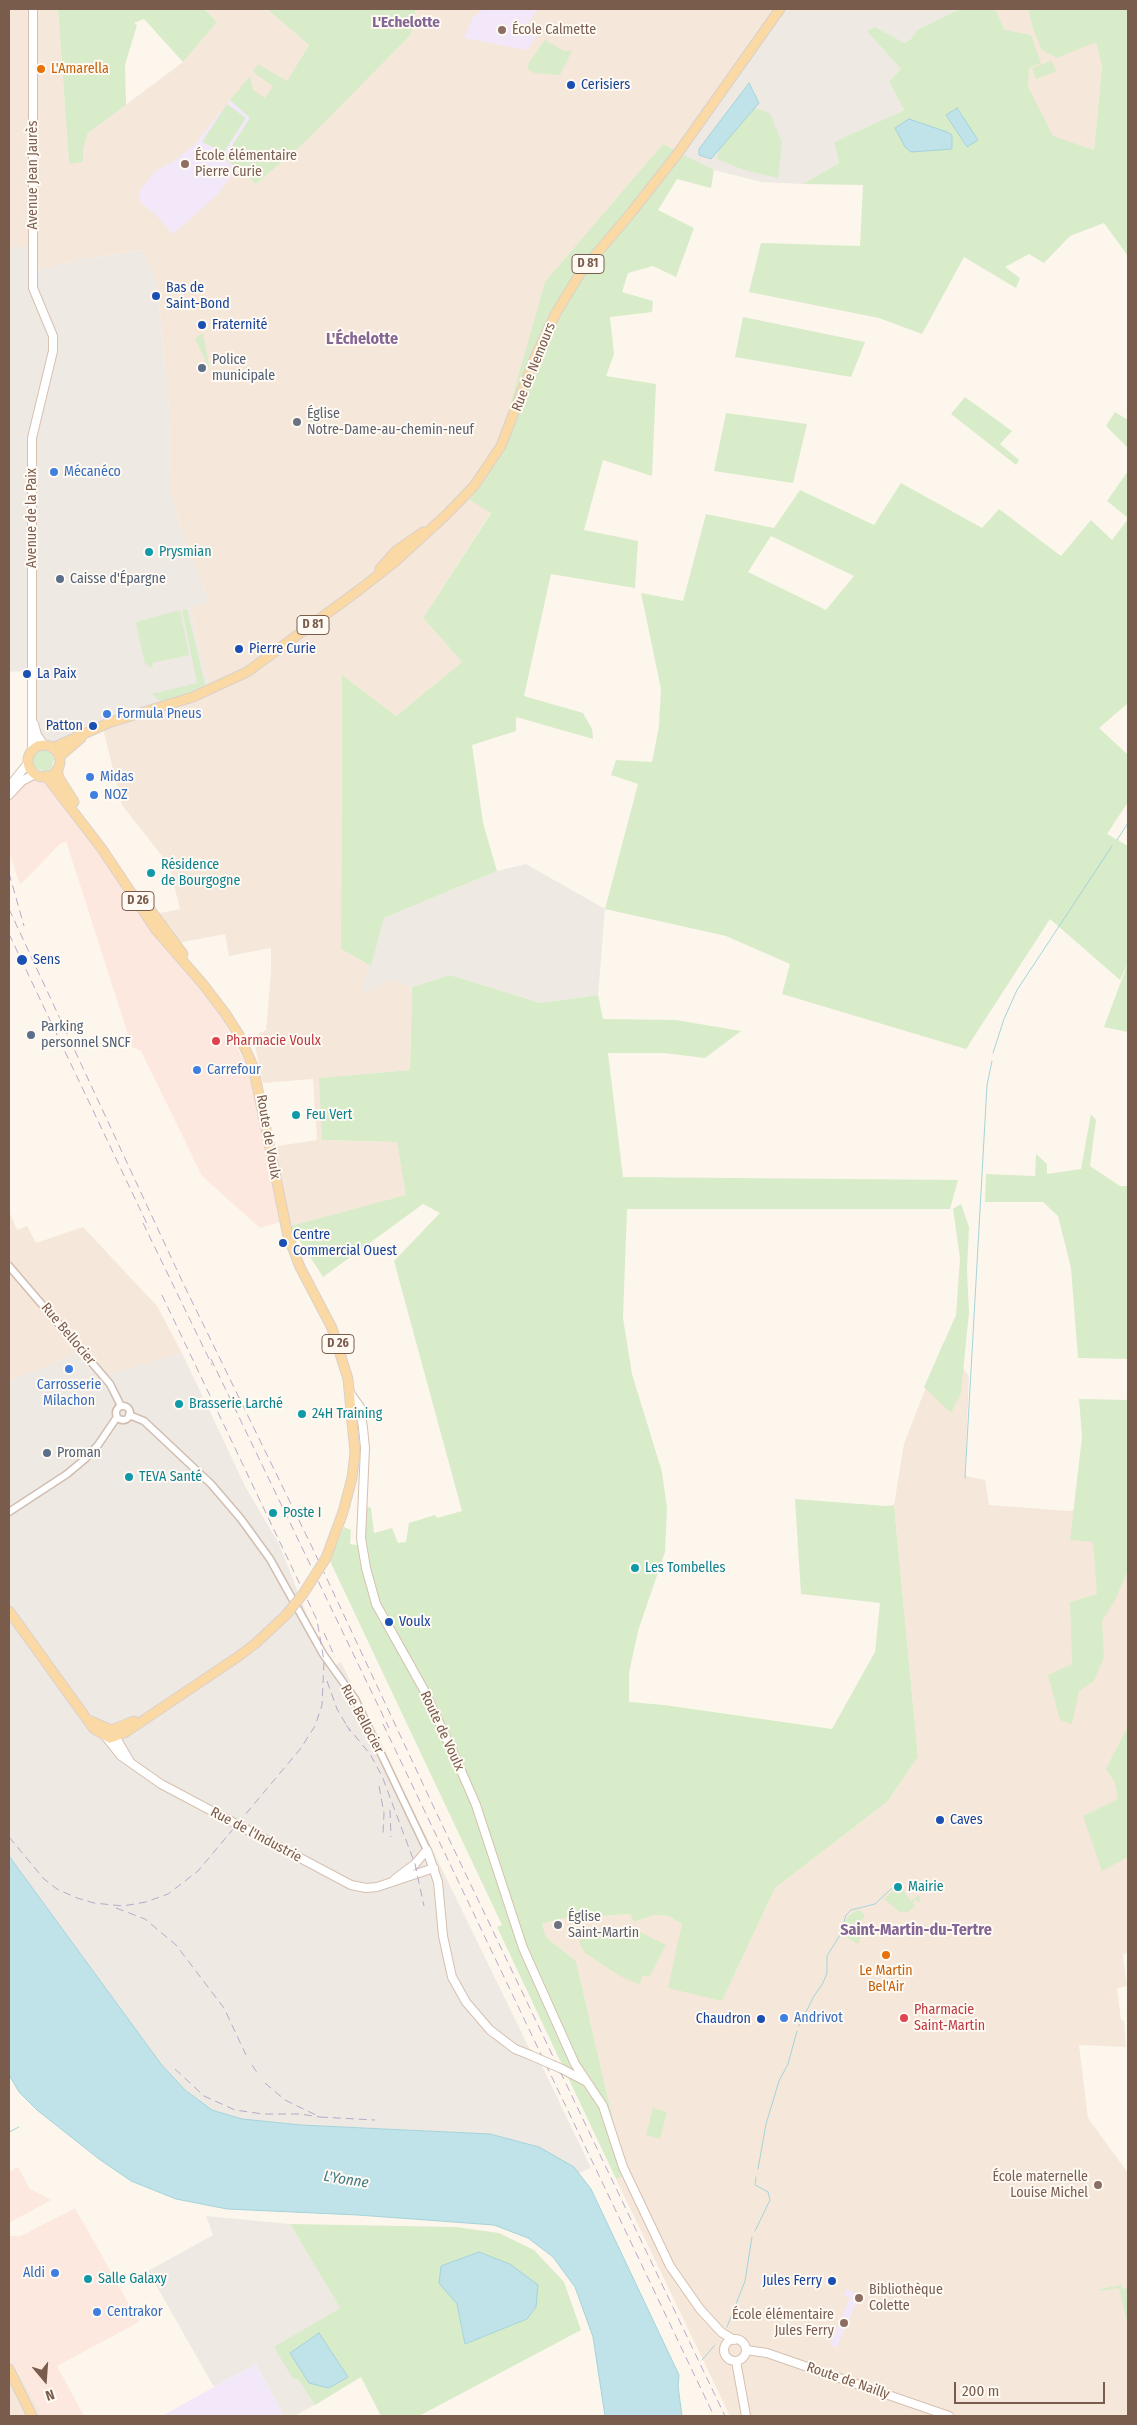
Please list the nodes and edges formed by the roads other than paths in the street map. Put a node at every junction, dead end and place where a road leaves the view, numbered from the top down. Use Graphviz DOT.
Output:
graph roads {
  1 [pos="33,9"];
  2 [pos="780,9"];
  3 [pos="53,336"];
  4 [pos="434,526"];
  5 [pos="376,576"];
  6 [pos="32,714"];
  7 [pos="89,732"];
  8 [pos="48,746"];
  9 [pos="32,750"];
  10 [pos="59,757"];
  11 [pos="28,763"];
  12 [pos="57,769"];
  13 [pos="35,774"];
  14 [pos="46,776"];
  15 [pos="9,787"];
  16 [pos="9,795"];
  17 [pos="202,983"];
  18 [pos="9,1266"];
  19 [pos="350,1393"];
  20 [pos="121,1406"];
  21 [pos="129,1415"];
  22 [pos="117,1416"];
  23 [pos="9,1512"];
  24 [pos="9,1611"];
  25 [pos="177,1696"];
  26 [pos="126,1732"];
  27 [pos="110,1737"];
  28 [pos="122,1749"];
  29 [pos="130,1762"];
  30 [pos="427,1850"];
  31 [pos="434,1868"];
  32 [pos="389,1883"];
  33 [pos="574,2062"];
  34 [pos="559,2067"];
  35 [pos="585,2081"];
  36 [pos="721,2332"];
  37 [pos="734,2340"];
  38 [pos="725,2346"];
  39 [pos="746,2350"];
  40 [pos="736,2361"];
  41 [pos="9,2369"];
  42 [pos="14,2378"];
  43 [pos="32,2416"];
  44 [pos="38,2416"];
  45 [pos="746,2416"];
  46 [pos="949,2416"];
  1 -- 3 [label="main road, Avenue Jean Jaurès"];
  2 -- 4 [label="main road, Rue de Nemours / D 81"];
  3 -- 6 [label="main road, Avenue de la Paix"];
  4 -- 5 [label="main road, Rue de Nemours / D 81"];
  4 -- 5 [label="main road, D 81"];
  5 -- 7 [label="main road, D 81"];
  6 -- 8 [label="main road"];
  6 -- 9 [label="main road"];
  7 -- 8 [label="main road, D 81"];
  7 -- 10 [label="main road, D 81"];
  8 -- 9 [label="main road"];
  8 -- 10 [label="main road"];
  9 -- 11 [label="main road"];
  10 -- 12 [label="main road"];
  11 -- 13 [label="main road"];
  11 -- 15 [label="main road"];
  12 -- 14 [label="main road"];
  12 -- 17 [label="main road, Route de Voulx / D 26"];
  13 -- 14 [label="main road"];
  13 -- 16 [label="main road"];
  14 -- 17 [label="main road, Route de Voulx / D 26"];
  17 -- 19 [label="main road, Route de Voulx / D 26"];
  18 -- 20 [label="street, Rue Bellocier"];
  19 -- 25 [label="main road, bridge"];
  19 -- 33 [label="main road, Route de Voulx / D 26"];
  20 -- 21 [label="street"];
  20 -- 22 [label="street"];
  21 -- 22 [label="street"];
  21 -- 30 [label="street, Rue Bellocier"];
  22 -- 23 [label="street"];
  24 -- 27 [label="main road"];
  25 -- 26 [label="main road"];
  25 -- 27 [label="main road"];
  26 -- 27 [label="main road"];
  26 -- 28 [label="main road"];
  27 -- 28 [label="main road"];
  27 -- 29 [label="main road, Rue de l'Industrie"];
  28 -- 29 [label="main road"];
  29 -- 32 [label="main road, Rue de l'Industrie"];
  30 -- 31 [label="main road, Rue Bellocier"];
  30 -- 32 [label="main road"];
  31 -- 32 [label="main road, Rue de l'Industrie"];
  31 -- 34 [label="main road, Rue Bellocier, bridge"];
  33 -- 34 [label="main road"];
  33 -- 35 [label="main road, D 26"];
  34 -- 35 [label="main road, Rue Bellocier"];
  35 -- 36 [label="main road, D 26"];
  36 -- 37 [label="main road, D 26"];
  36 -- 38 [label="main road, D 26"];
  37 -- 38 [label="main road"];
  37 -- 39 [label="main road"];
  38 -- 40 [label="main road"];
  39 -- 40 [label="main road"];
  39 -- 46 [label="main road, Route de Nailly"];
  40 -- 45 [label="main road"];
  41 -- 42 [label="main road"];
  42 -- 43 [label="main road"];
  42 -- 44 [label="main road"];
}
